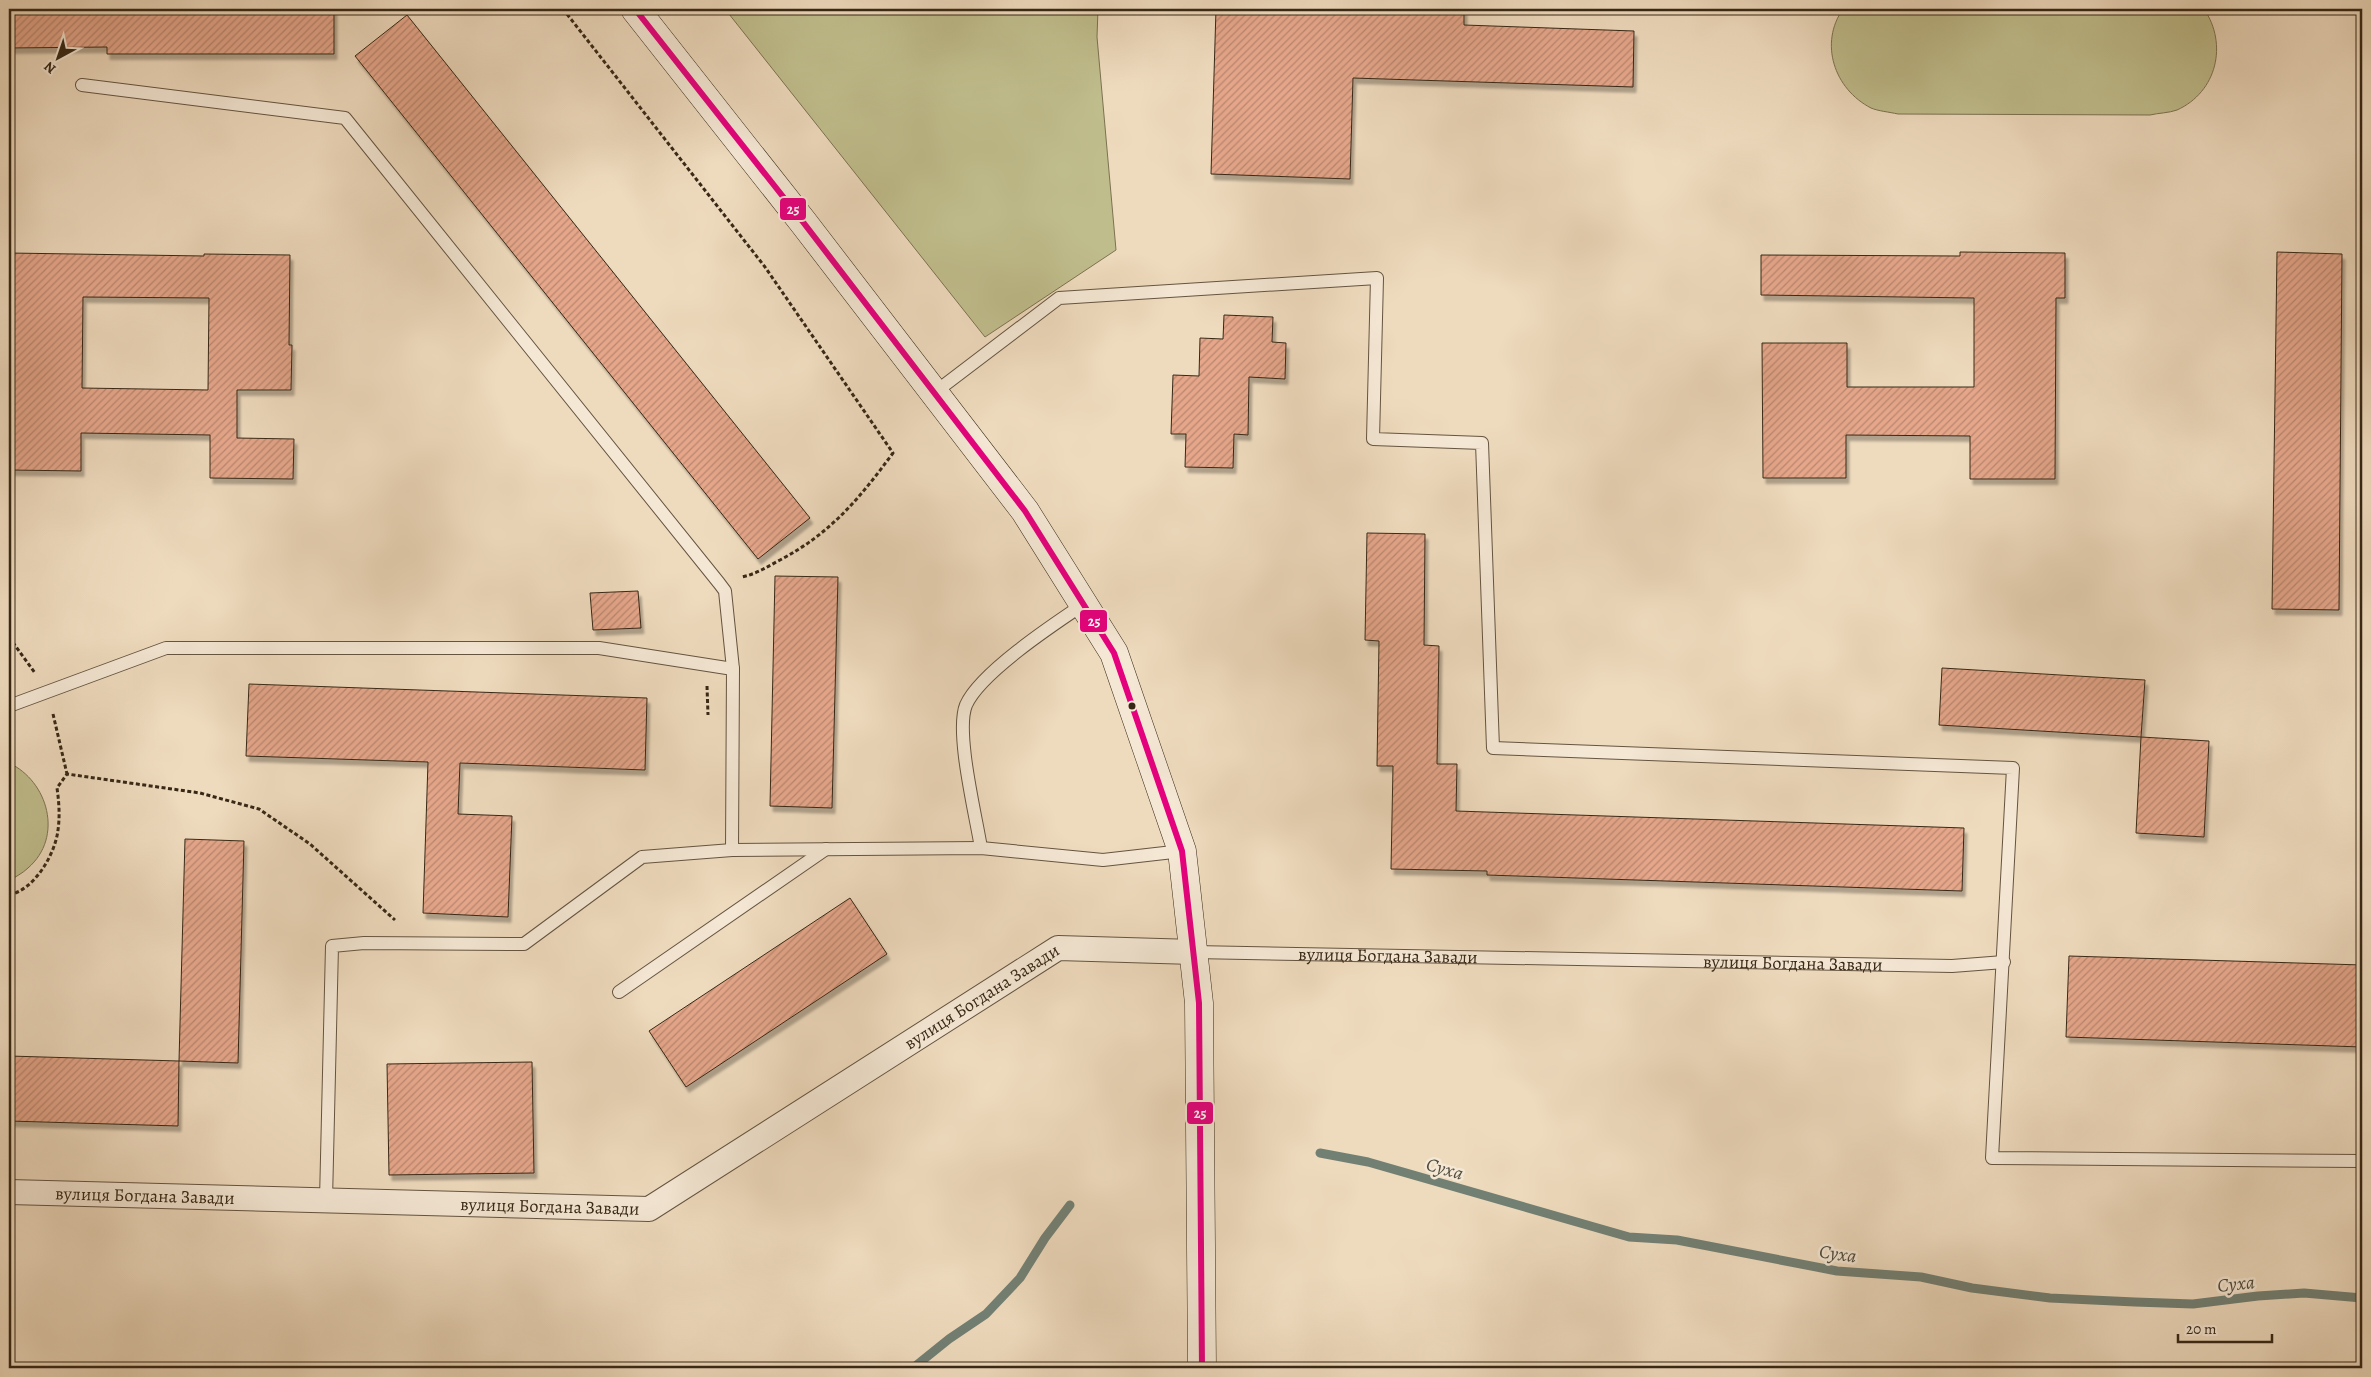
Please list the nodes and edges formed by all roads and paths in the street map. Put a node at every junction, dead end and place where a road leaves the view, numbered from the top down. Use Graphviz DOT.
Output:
graph roads {
  1 [pos="563,9"];
  2 [pos="635,9"];
  3 [pos="82,85"];
  4 [pos="934,393"];
  5 [pos="719,583"];
  6 [pos="1084,604"];
  7 [pos="706,665"];
  8 [pos="733,669"];
  9 [pos="9,706"];
  10 [pos="708,722"];
  11 [pos="981,848"];
  12 [pos="826,849"];
  13 [pos="732,850"];
  14 [pos="1182,851"];
  15 [pos="9,895"];
  16 [pos="396,921"];
  17 [pos="1194,952"];
  18 [pos="2004,962"];
  19 [pos="619,992"];
  20 [pos="2362,1161"];
  21 [pos="9,1192"];
  22 [pos="326,1200"];
  23 [pos="1202,1368"];
  1 -- 5 [label="path"];
  2 -- 4 [label="street"];
  3 -- 5 [label="lane"];
  4 -- 6 [label="street"];
  4 -- 18 [label="lane"];
  5 -- 8 [label="lane"];
  6 -- 11 [label="lane"];
  6 -- 14 [label="street"];
  7 -- 8 [label="lane"];
  7 -- 9 [label="lane"];
  7 -- 10 [label="path"];
  8 -- 13 [label="lane"];
  11 -- 12 [label="lane"];
  11 -- 14 [label="lane"];
  12 -- 13 [label="lane"];
  12 -- 19 [label="lane"];
  13 -- 22 [label="lane"];
  14 -- 17 [label="street"];
  15 -- 16 [label="path"];
  17 -- 18 [label="lane, вулиця Богдана Завади"];
  17 -- 22 [label="street, вулиця Богдана Завади"];
  17 -- 23 [label="street"];
  18 -- 20 [label="lane"];
  21 -- 22 [label="street, вулиця Богдана Завади"];
}
